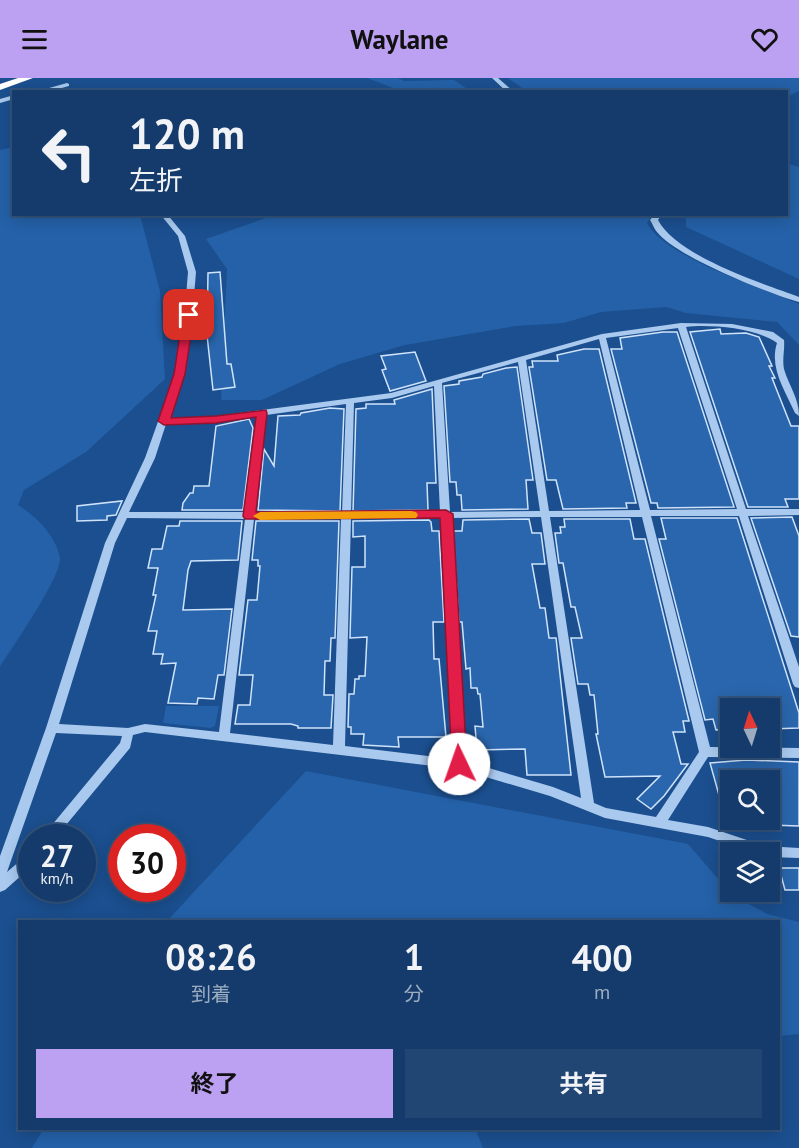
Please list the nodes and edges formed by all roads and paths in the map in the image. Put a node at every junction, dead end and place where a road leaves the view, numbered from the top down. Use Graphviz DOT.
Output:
graph roads {
  1 [pos="28,78"];
  2 [pos="495,78"];
  3 [pos="67,85"];
  4 [pos="0,87"];
  5 [pos="46,90"];
  6 [pos="509,90"];
  7 [pos="165,216"];
  8 [pos="657,216"];
  9 [pos="799,300"];
  10 [pos="681,325"];
  11 [pos="602,336"];
  12 [pos="522,358"];
  13 [pos="438,381"];
  14 [pos="351,400"];
  15 [pos="799,411"];
  16 [pos="262,413"];
  17 [pos="164,421"];
  18 [pos="799,512"];
  19 [pos="646,513"];
  20 [pos="743,513"];
  21 [pos="446,514"];
  22 [pos="546,514"];
  23 [pos="123,515"];
  24 [pos="249,516"];
  25 [pos="347,516"];
  26 [pos="799,684"];
  27 [pos="52,728"];
  28 [pos="128,732"];
  29 [pos="224,736"];
  30 [pos="339,750"];
  31 [pos="705,752"];
  32 [pos="799,753"];
  33 [pos="459,764"];
  34 [pos="588,806"];
  35 [pos="660,822"];
  36 [pos="59,824"];
  37 [pos="799,853"];
  38 [pos="18,870"];
  39 [pos="0,874"];
  40 [pos="0,886"];
  1 -- 4 [label="highway"];
  2 -- 6 [label="street"];
  3 -- 5 [label="street"];
  7 -- 17 [label="street"];
  8 -- 9 [label="street"];
  10 -- 11 [label="street"];
  10 -- 15 [label="street"];
  10 -- 20 [label="street"];
  11 -- 12 [label="street"];
  11 -- 19 [label="street"];
  12 -- 13 [label="street"];
  12 -- 22 [label="street"];
  13 -- 14 [label="street"];
  13 -- 21 [label="street"];
  14 -- 16 [label="street"];
  14 -- 25 [label="street"];
  16 -- 17 [label="street"];
  16 -- 24 [label="street"];
  17 -- 23 [label="street"];
  18 -- 20 [label="street"];
  19 -- 20 [label="street"];
  19 -- 22 [label="street"];
  19 -- 31 [label="street"];
  20 -- 26 [label="street"];
  21 -- 22 [label="street"];
  21 -- 25 [label="street"];
  21 -- 33 [label="street"];
  22 -- 34 [label="street"];
  23 -- 24 [label="street"];
  23 -- 27 [label="street"];
  24 -- 25 [label="street"];
  24 -- 29 [label="street"];
  25 -- 30 [label="street"];
  27 -- 28 [label="street"];
  27 -- 39 [label="street"];
  28 -- 29 [label="street"];
  28 -- 36 [label="street"];
  29 -- 30 [label="street"];
  30 -- 33 [label="street"];
  31 -- 32 [label="street"];
  31 -- 35 [label="street"];
  33 -- 34 [label="street"];
  34 -- 35 [label="street"];
  35 -- 37 [label="street"];
  38 -- 40 [label="street"];
}
